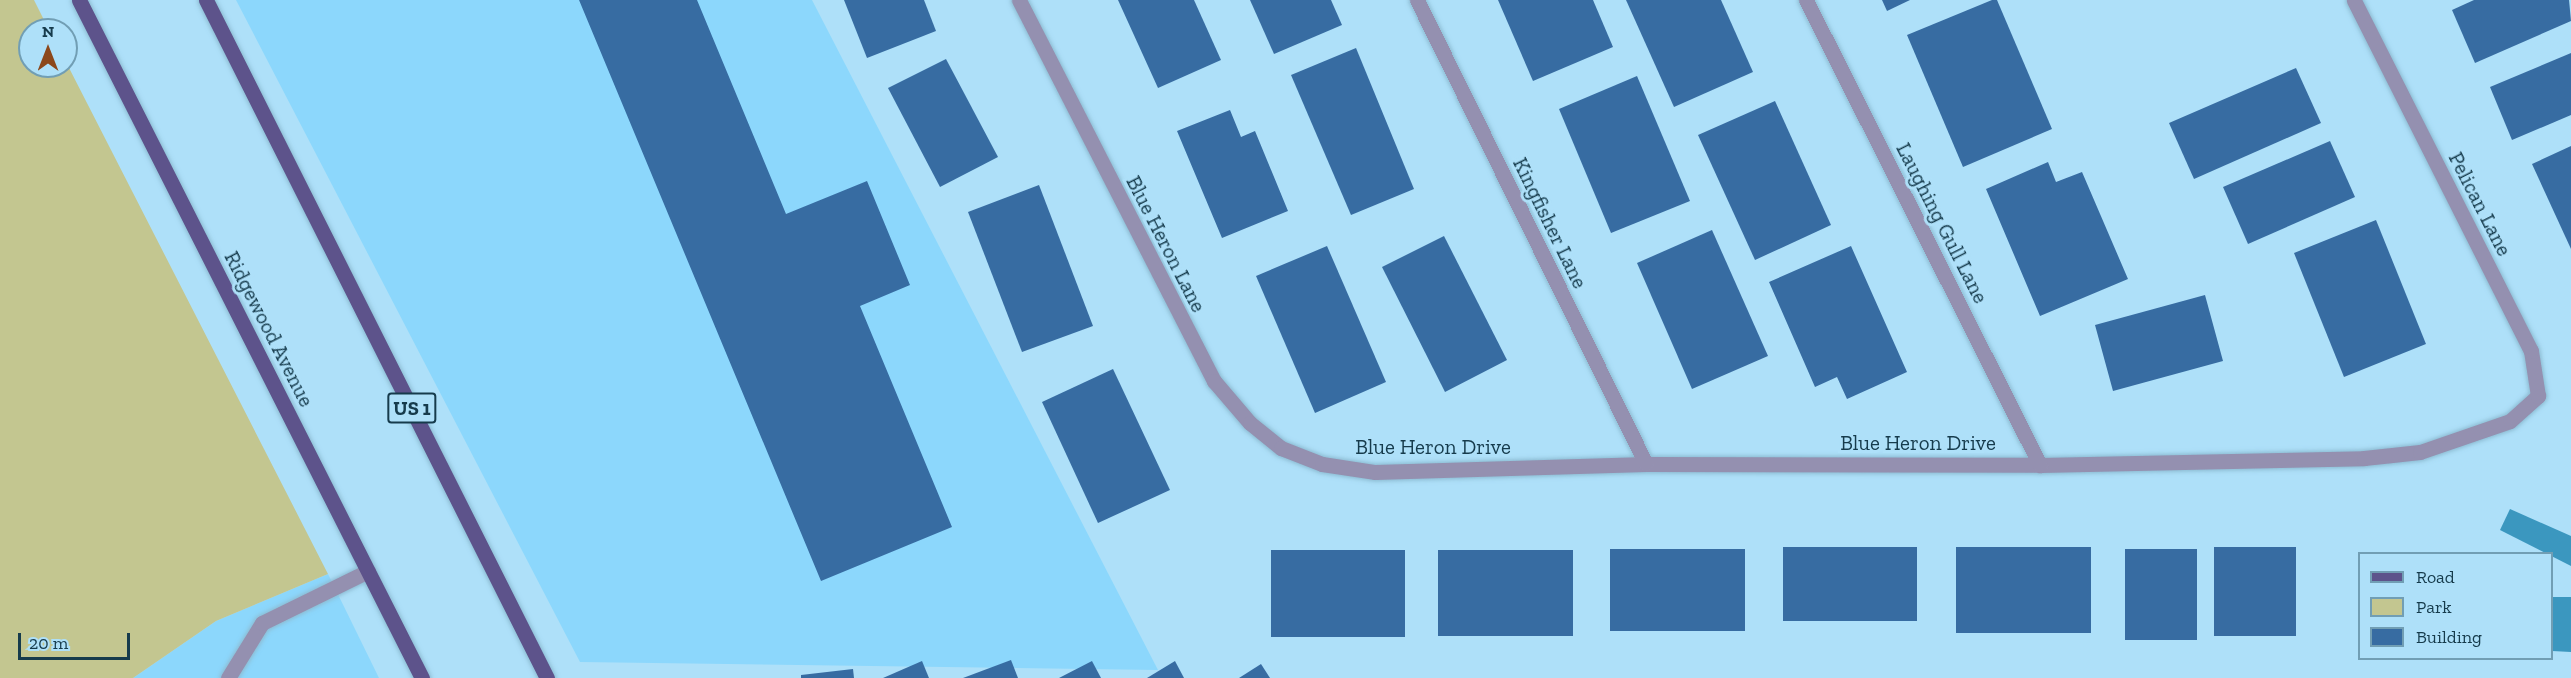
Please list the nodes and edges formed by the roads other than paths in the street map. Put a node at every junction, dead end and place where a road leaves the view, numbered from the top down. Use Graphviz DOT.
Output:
graph roads {
  1 [pos="79,0"];
  2 [pos="206,0"];
  3 [pos="1019,0"];
  4 [pos="1417,0"];
  5 [pos="1806,0"];
  6 [pos="2354,0"];
  7 [pos="2510,421"];
  8 [pos="1322,464"];
  9 [pos="1646,464"];
  10 [pos="2040,465"];
  11 [pos="368,571"];
  12 [pos="228,678"];
  13 [pos="422,678"];
  14 [pos="547,678"];
  1 -- 11 [label="main road, Ridgewood Avenue"];
  2 -- 14 [label="main road, US 1"];
  3 -- 8 [label="street, Blue Heron Lane"];
  4 -- 9 [label="street, Kingfisher Lane"];
  5 -- 10 [label="street, Laughing Gull Lane"];
  6 -- 7 [label="street, Pelican Lane"];
  7 -- 10 [label="street, Blue Heron Drive"];
  8 -- 9 [label="street, Blue Heron Drive"];
  9 -- 10 [label="street, Blue Heron Drive"];
  11 -- 12 [label="street"];
  11 -- 13 [label="main road, Ridgewood Avenue"];
}
